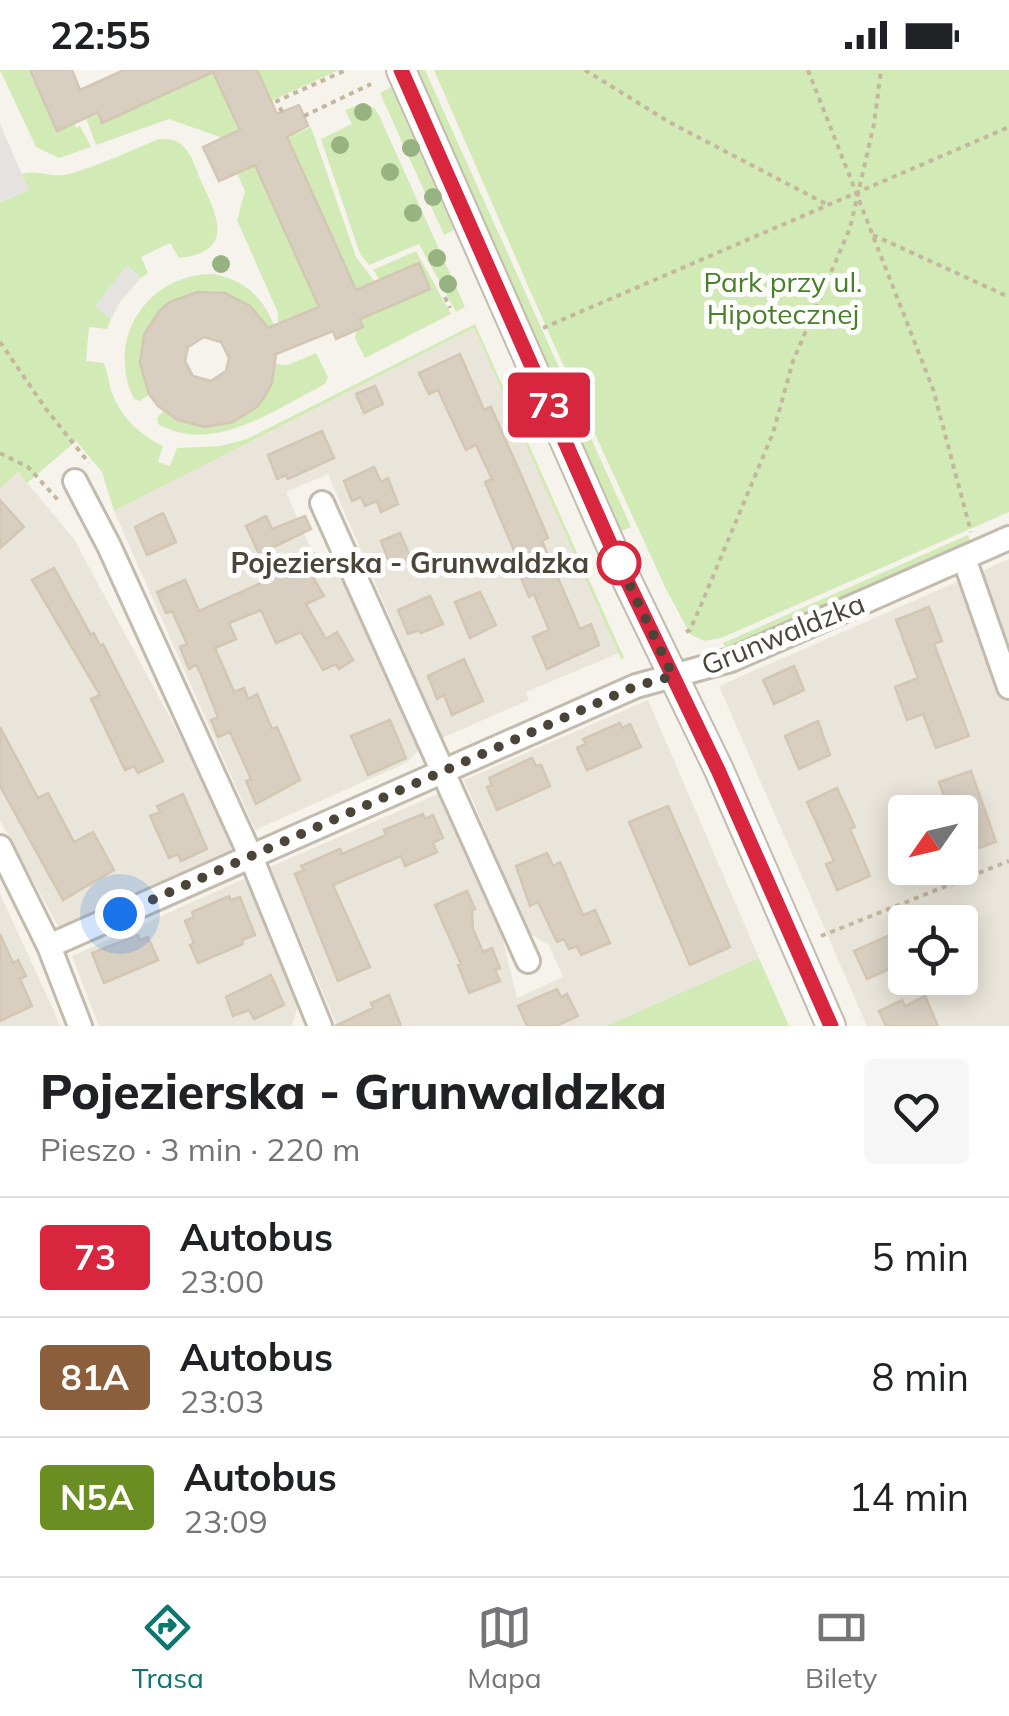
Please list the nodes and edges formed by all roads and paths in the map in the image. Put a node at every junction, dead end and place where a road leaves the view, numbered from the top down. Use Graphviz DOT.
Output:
graph roads {
  1 [pos="346,70"];
  2 [pos="401,70"];
  3 [pos="586,70"];
  4 [pos="808,70"];
  5 [pos="880,70"];
  6 [pos="371,84"];
  7 [pos="282,112"];
  8 [pos="304,116"];
  9 [pos="1009,127"];
  10 [pos="858,194"];
  11 [pos="828,205"];
  12 [pos="872,234"];
  13 [pos="1009,296"];
  14 [pos="444,298"];
  15 [pos="450,308"];
  16 [pos="543,328"];
  17 [pos="0,342"];
  18 [pos="73,444"];
  19 [pos="74,481"];
  20 [pos="322,503"];
  21 [pos="971,531"];
  22 [pos="1009,538"];
  23 [pos="964,558"];
  24 [pos="686,632"];
  25 [pos="673,676"];
  26 [pos="1009,687"];
  27 [pos="443,770"];
  28 [pos="0,848"];
  29 [pos="250,856"];
  30 [pos="1009,861"];
  31 [pos="821,936"];
  32 [pos="49,946"];
  33 [pos="528,961"];
  34 [pos="80,1026"];
  35 [pos="320,1026"];
  36 [pos="830,1026"];
  1 -- 7 [label="path"];
  2 -- 25 [label="street"];
  3 -- 11 [label="path"];
  4 -- 10 [label="path"];
  5 -- 10 [label="path"];
  6 -- 8 [label="path"];
  9 -- 10 [label="path"];
  10 -- 11 [label="path"];
  10 -- 12 [label="path"];
  10 -- 24 [label="path"];
  11 -- 16 [label="path"];
  12 -- 13 [label="path"];
  12 -- 21 [label="path"];
  14 -- 15 [label="path"];
  17 -- 18 [label="path"];
  19 -- 29 [label="street"];
  20 -- 27 [label="street"];
  22 -- 23 [label="street, Grunwaldzka"];
  23 -- 25 [label="street, Grunwaldzka"];
  23 -- 26 [label="street"];
  25 -- 27 [label="street, Grunwaldzka"];
  25 -- 36 [label="street"];
  27 -- 29 [label="street, Grunwaldzka"];
  27 -- 33 [label="street"];
  28 -- 32 [label="street"];
  29 -- 32 [label="street, Grunwaldzka"];
  29 -- 35 [label="street"];
  30 -- 31 [label="path"];
  32 -- 34 [label="street"];
}
